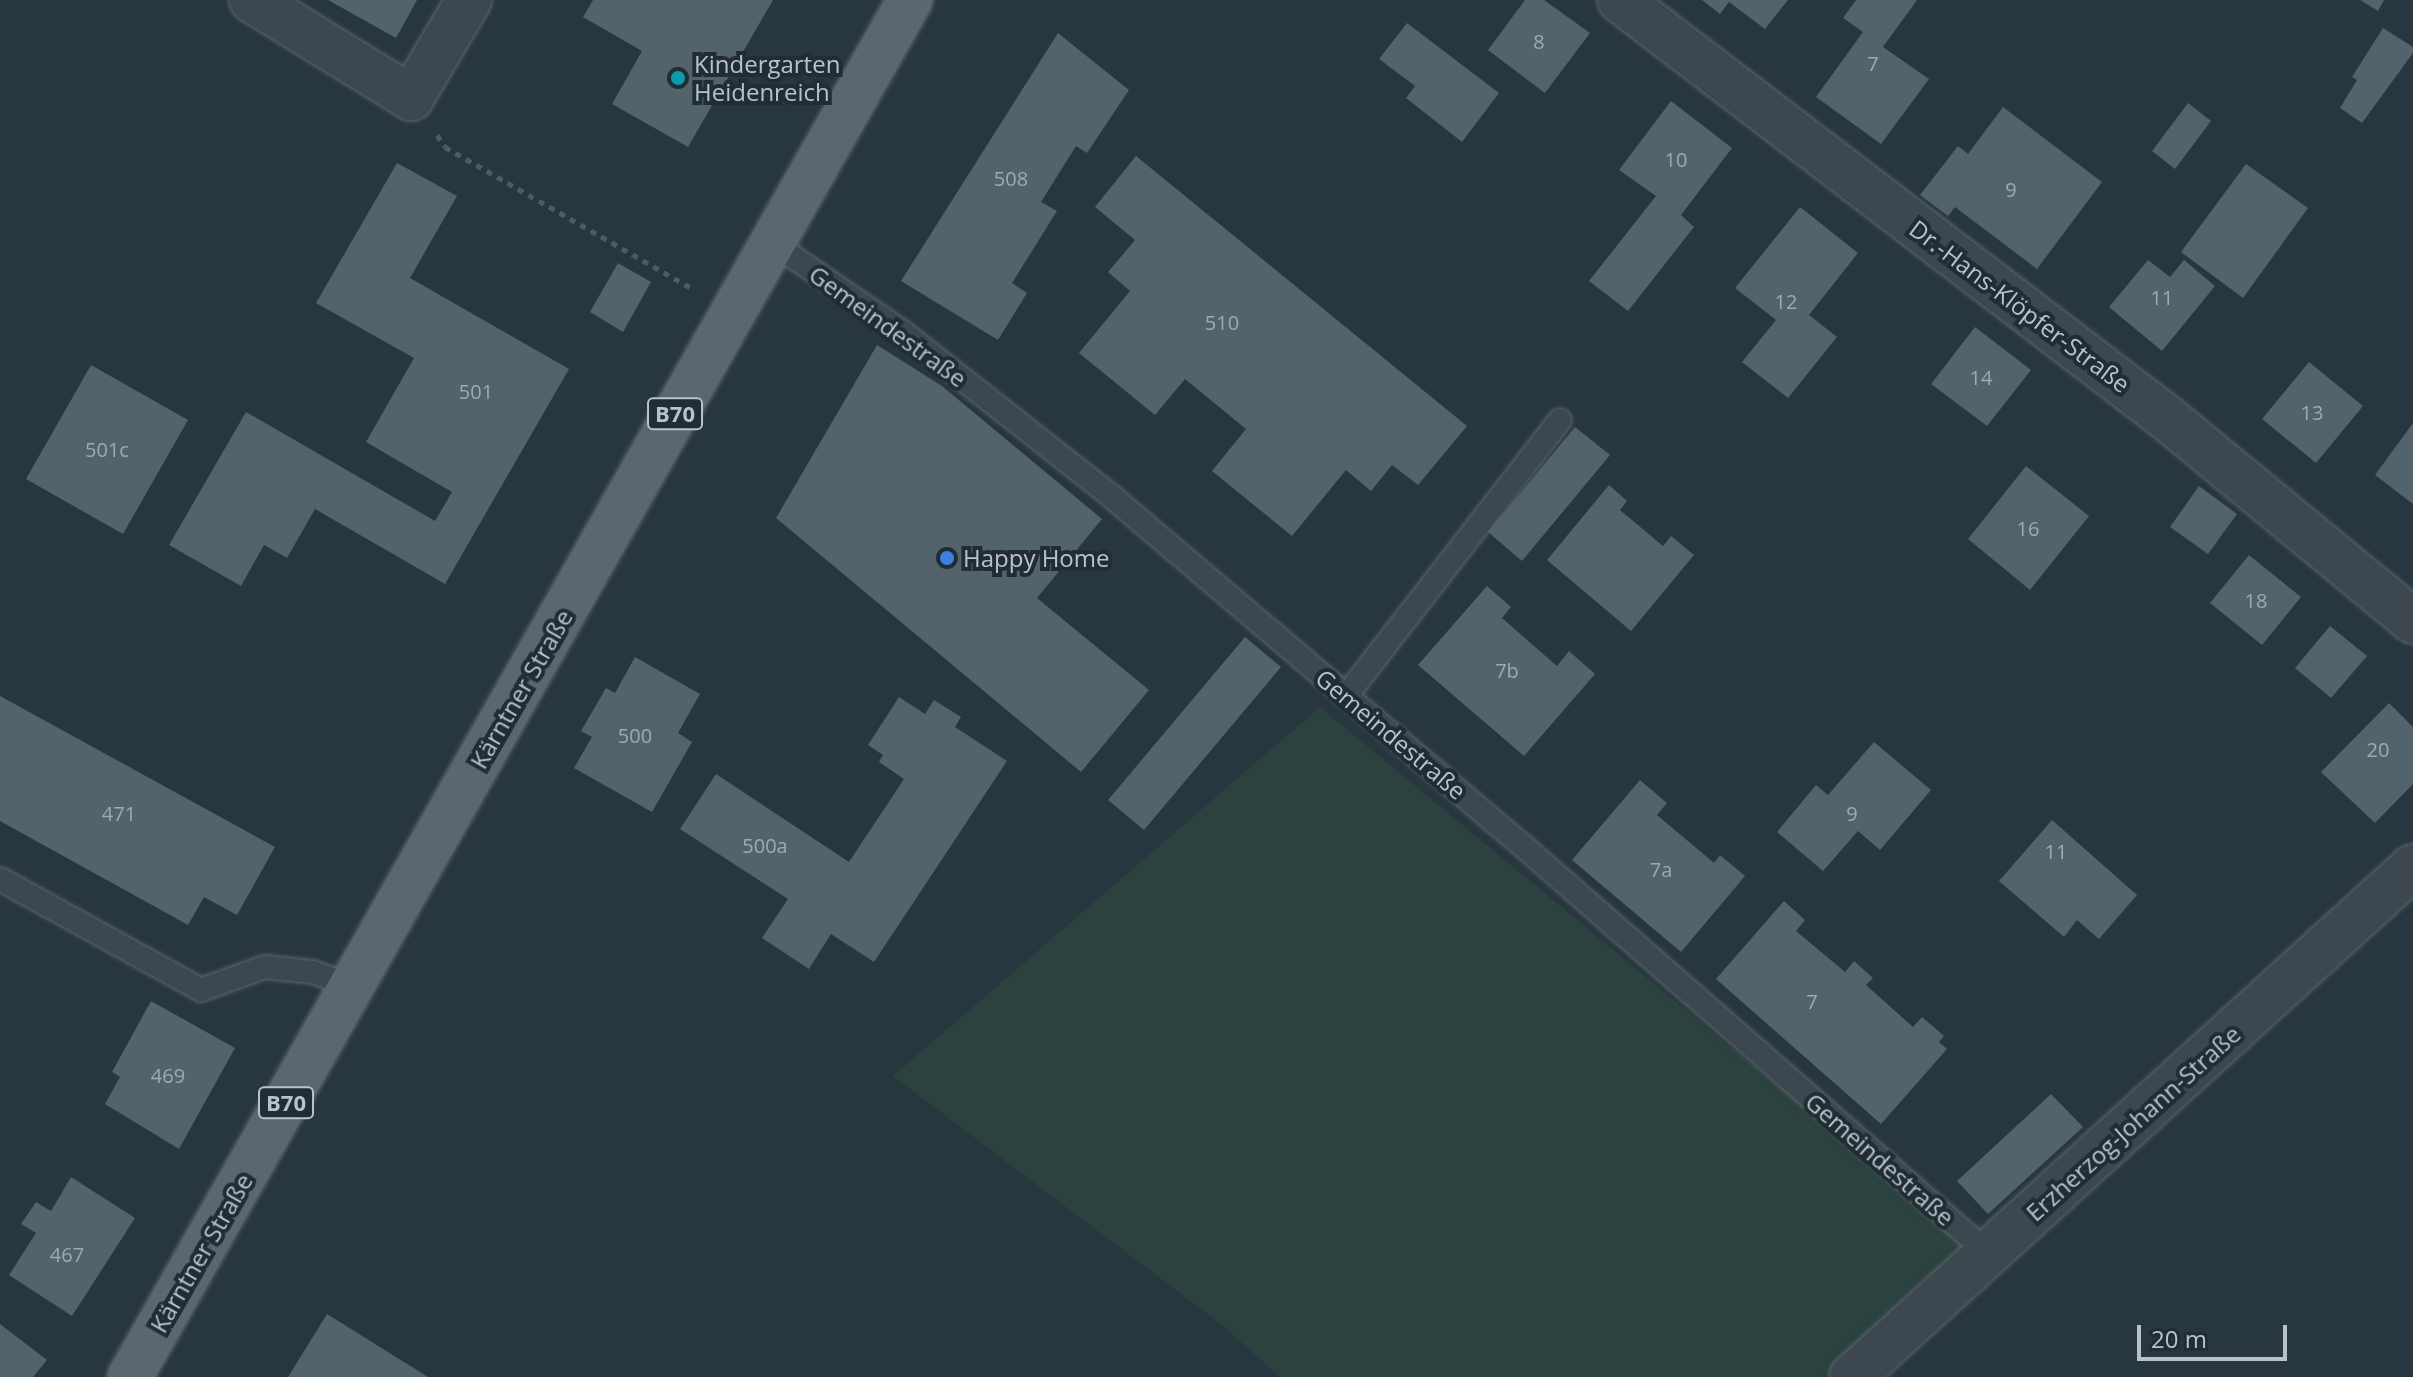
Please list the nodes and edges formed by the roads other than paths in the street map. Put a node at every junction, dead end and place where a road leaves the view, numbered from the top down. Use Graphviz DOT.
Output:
graph roads {
  1 [pos="252,0"];
  2 [pos="469,0"];
  3 [pos="910,0"];
  4 [pos="1620,0"];
  5 [pos="771,242"];
  6 [pos="1560,420"];
  7 [pos="2413,621"];
  8 [pos="1346,696"];
  9 [pos="2413,867"];
  10 [pos="0,879"];
  11 [pos="352,986"];
  12 [pos="1989,1254"];
  13 [pos="130,1377"];
  14 [pos="1852,1377"];
  1 -- 2 [label="street"];
  3 -- 5 [label="main road, Kärntner Straße / B70"];
  4 -- 7 [label="street, Dr.-Hans-Klöpfer-Straße"];
  5 -- 8 [label="lane, Gemeindestraße"];
  5 -- 11 [label="main road, Kärntner Straße / B70"];
  6 -- 8 [label="lane"];
  8 -- 12 [label="lane, Gemeindestraße"];
  9 -- 12 [label="street, Erzherzog-Johann-Straße"];
  10 -- 11 [label="lane"];
  11 -- 13 [label="main road, Kärntner Straße / B70"];
  12 -- 14 [label="street, Erzherzog-Johann-Straße"];
}
